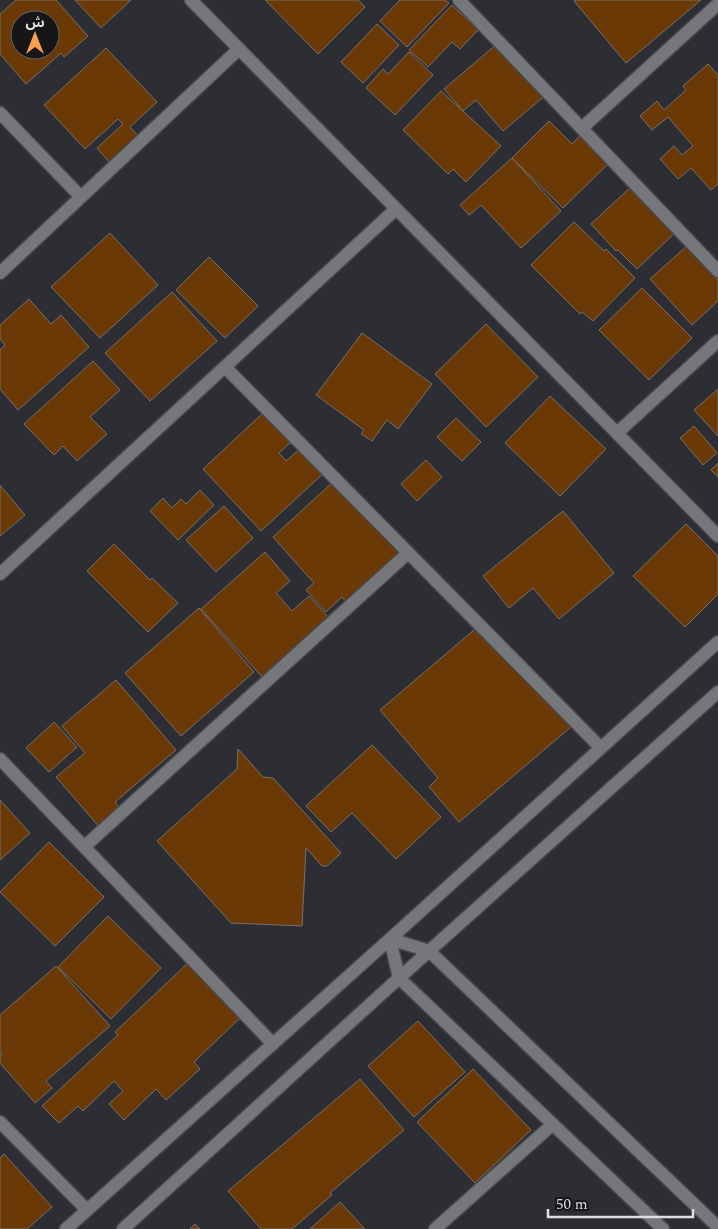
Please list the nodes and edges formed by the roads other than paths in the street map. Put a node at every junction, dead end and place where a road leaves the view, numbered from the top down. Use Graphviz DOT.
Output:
graph roads {
  1 [pos="191,0"];
  2 [pos="459,0"];
  3 [pos="718,4"];
  4 [pos="239,49"];
  5 [pos="0,113"];
  6 [pos="582,128"];
  7 [pos="81,197"];
  8 [pos="396,209"];
  9 [pos="718,271"];
  10 [pos="0,273"];
  11 [pos="718,341"];
  12 [pos="224,367"];
  13 [pos="617,433"];
  14 [pos="718,536"];
  15 [pos="408,553"];
  16 [pos="0,574"];
  17 [pos="718,642"];
  18 [pos="718,692"];
  19 [pos="601,748"];
  20 [pos="0,759"];
  21 [pos="84,847"];
  22 [pos="390,939"];
  23 [pos="430,951"];
  24 [pos="399,978"];
  25 [pos="273,1044"];
  26 [pos="0,1122"];
  27 [pos="553,1124"];
  28 [pos="87,1210"];
  29 [pos="718,1227"];
  30 [pos="66,1229"];
  31 [pos="123,1229"];
  32 [pos="435,1229"];
  33 [pos="663,1229"];
  1 -- 4 [label="street"];
  2 -- 6 [label="street"];
  3 -- 6 [label="street"];
  4 -- 7 [label="street"];
  4 -- 8 [label="street"];
  5 -- 7 [label="street"];
  6 -- 9 [label="street"];
  7 -- 10 [label="street"];
  8 -- 12 [label="street"];
  8 -- 13 [label="street"];
  11 -- 13 [label="street"];
  12 -- 15 [label="street"];
  12 -- 16 [label="street"];
  13 -- 14 [label="street"];
  15 -- 19 [label="street"];
  15 -- 21 [label="street"];
  17 -- 19 [label="street"];
  18 -- 23 [label="street"];
  19 -- 22 [label="street"];
  20 -- 21 [label="street"];
  21 -- 25 [label="street"];
  22 -- 23 [label="street"];
  22 -- 24 [label="street"];
  22 -- 25 [label="street"];
  23 -- 24 [label="street"];
  23 -- 29 [label="street"];
  24 -- 27 [label="street"];
  24 -- 31 [label="street"];
  25 -- 28 [label="street"];
  26 -- 28 [label="street"];
  27 -- 32 [label="street"];
  27 -- 33 [label="street"];
  28 -- 30 [label="street"];
}
